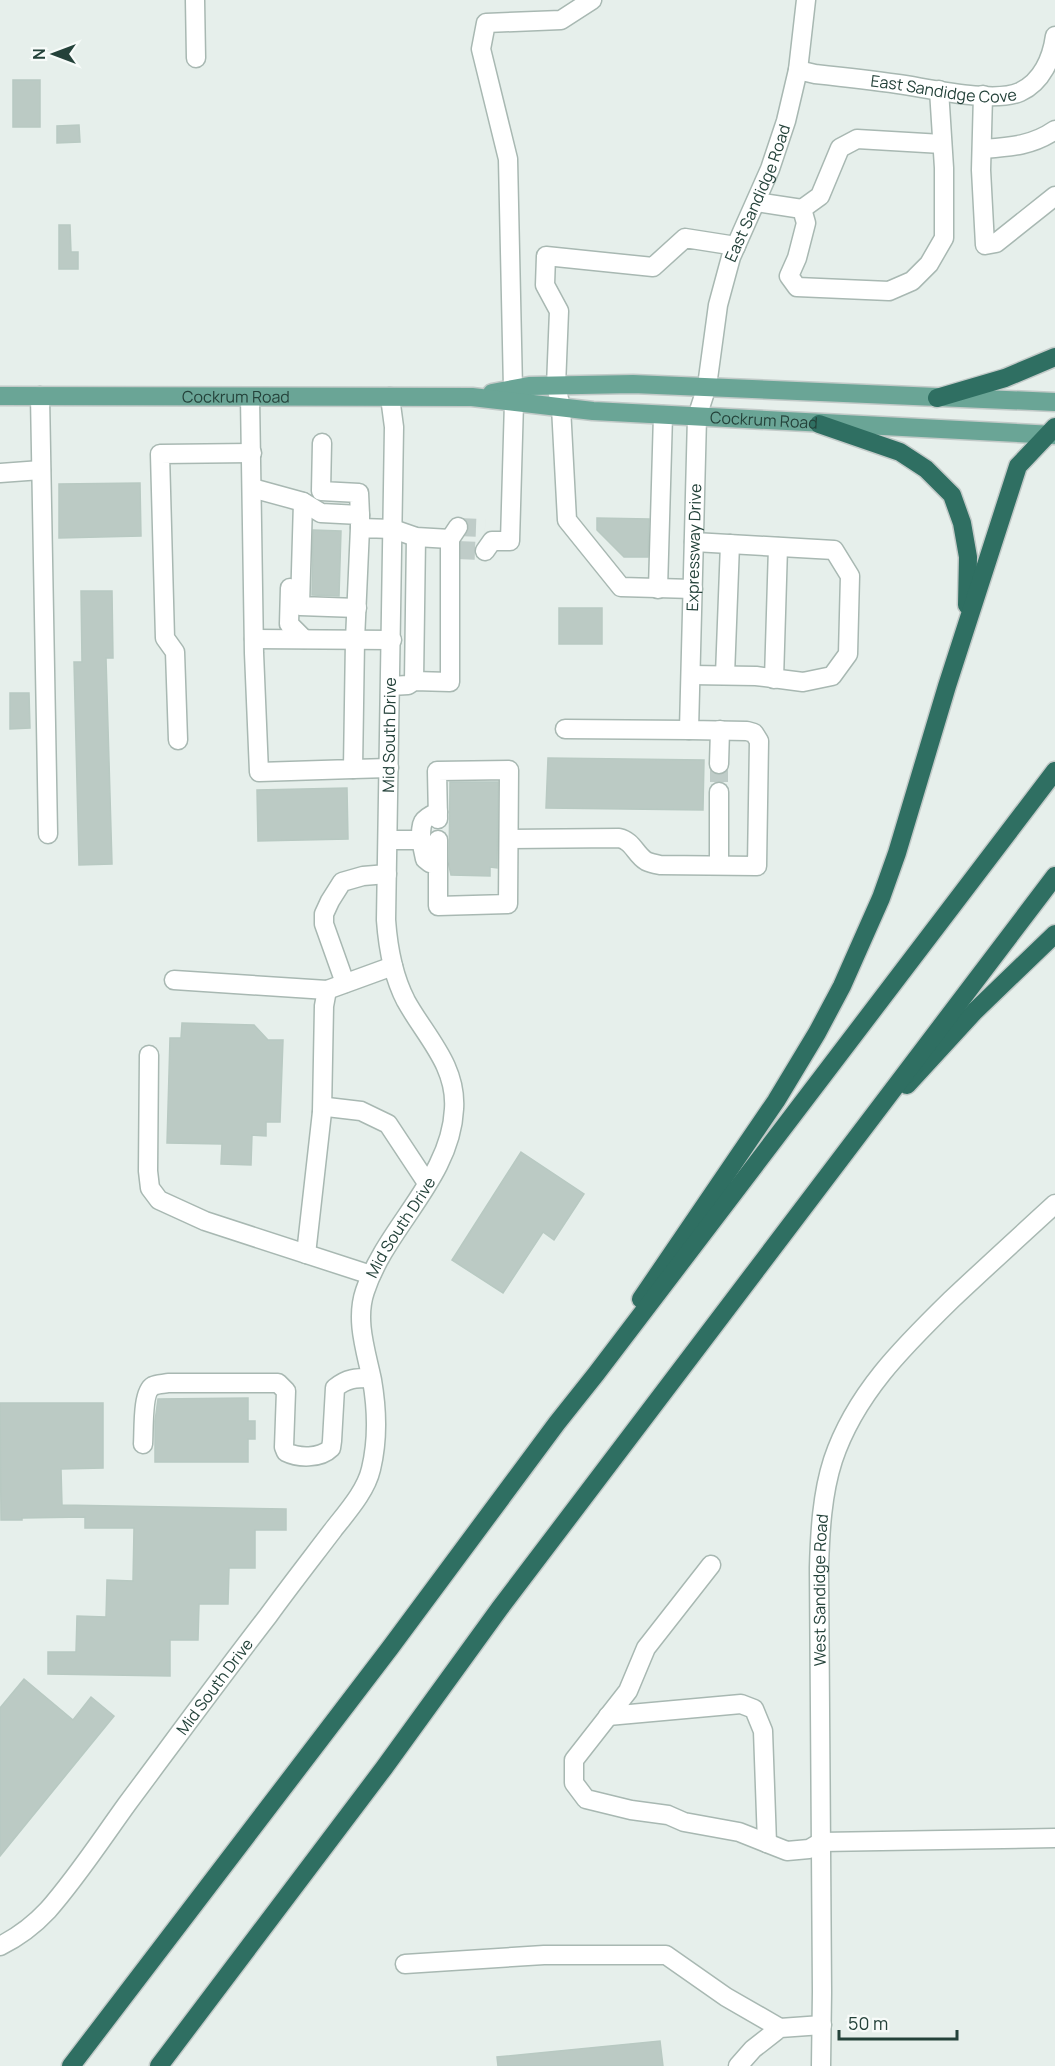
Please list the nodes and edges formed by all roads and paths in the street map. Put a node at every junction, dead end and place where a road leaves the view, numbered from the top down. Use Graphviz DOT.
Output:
graph roads {
  1 [pos="195,0"];
  2 [pos="592,0"];
  3 [pos="806,0"];
  4 [pos="1055,36"];
  5 [pos="196,58"];
  6 [pos="798,70"];
  7 [pos="939,90"];
  8 [pos="983,95"];
  9 [pos="1055,130"];
  10 [pos="942,144"];
  11 [pos="982,148"];
  12 [pos="1055,196"];
  13 [pos="756,201"];
  14 [pos="802,209"];
  15 [pos="736,246"];
  16 [pos="1055,357"];
  17 [pos="556,386"];
  18 [pos="707,386"];
  19 [pos="513,395"];
  20 [pos="0,396"];
  21 [pos="40,396"];
  22 [pos="250,397"];
  23 [pos="390,397"];
  24 [pos="938,398"];
  25 [pos="1055,402"];
  26 [pos="561,407"];
  27 [pos="663,415"];
  28 [pos="697,417"];
  29 [pos="819,424"];
  30 [pos="1052,432"];
  31 [pos="322,443"];
  32 [pos="252,453"];
  33 [pos="41,470"];
  34 [pos="0,473"];
  35 [pos="252,488"];
  36 [pos="321,491"];
  37 [pos="297,501"];
  38 [pos="321,513"];
  39 [pos="360,521"];
  40 [pos="393,529"];
  41 [pos="417,537"];
  42 [pos="487,540"];
  43 [pos="694,542"];
  44 [pos="730,544"];
  45 [pos="778,547"];
  46 [pos="658,589"];
  47 [pos="693,589"];
  48 [pos="357,608"];
  49 [pos="966,626"];
  50 [pos="254,639"];
  51 [pos="304,639"];
  52 [pos="355,640"];
  53 [pos="392,640"];
  54 [pos="691,675"];
  55 [pos="725,675"];
  56 [pos="774,679"];
  57 [pos="414,681"];
  58 [pos="391,686"];
  59 [pos="565,729"];
  60 [pos="689,730"];
  61 [pos="720,730"];
  62 [pos="178,740"];
  63 [pos="719,764"];
  64 [pos="389,768"];
  65 [pos="353,769"];
  66 [pos="1055,771"];
  67 [pos="719,792"];
  68 [pos="48,834"];
  69 [pos="509,838"];
  70 [pos="388,840"];
  71 [pos="429,840"];
  72 [pos="719,865"];
  73 [pos="387,874"];
  74 [pos="1055,876"];
  75 [pos="1055,934"];
  76 [pos="393,966"];
  77 [pos="174,980"];
  78 [pos="345,983"];
  79 [pos="327,990"];
  80 [pos="149,1055"];
  81 [pos="322,1112"];
  82 [pos="864,1125"];
  83 [pos="427,1183"];
  84 [pos="1055,1204"];
  85 [pos="306,1254"];
  86 [pos="370,1275"];
  87 [pos="596,1374"];
  88 [pos="371,1378"];
  89 [pos="143,1444"];
  90 [pos="711,1565"];
  91 [pos="608,1716"];
  92 [pos="1055,1838"];
  93 [pos="821,1842"];
  94 [pos="767,1843"];
  95 [pos="0,1946"];
  96 [pos="405,1964"];
  97 [pos="218,1989"];
  98 [pos="822,2025"];
  99 [pos="780,2028"];
  100 [pos="72,2066"];
  101 [pos="159,2066"];
  102 [pos="170,2066"];
  103 [pos="738,2066"];
  104 [pos="821,2066"];
  1 -- 5 [label="street"];
  2 -- 19 [label="street"];
  3 -- 6 [label="street, East Sandidge Road"];
  4 -- 8 [label="street, East Sandidge Cove"];
  6 -- 7 [label="street, East Sandidge Cove"];
  6 -- 13 [label="street, East Sandidge Road"];
  7 -- 8 [label="street, East Sandidge Cove"];
  7 -- 10 [label="street"];
  8 -- 11 [label="street"];
  9 -- 11 [label="street"];
  10 -- 14 [label="street"];
  10 -- 14 [label="street"];
  11 -- 12 [label="street"];
  13 -- 14 [label="street"];
  13 -- 15 [label="street, East Sandidge Road"];
  15 -- 17 [label="street"];
  15 -- 18 [label="street, East Sandidge Road"];
  16 -- 24 [label="highway"];
  17 -- 18 [label="main road, Cockrum Road"];
  17 -- 19 [label="main road, Cockrum Road"];
  17 -- 26 [label="street"];
  18 -- 24 [label="main road, Cockrum Road"];
  18 -- 28 [label="street, Expressway Drive"];
  19 -- 23 [label="main road, Cockrum Road"];
  19 -- 26 [label="main road, Cockrum Road"];
  19 -- 42 [label="street"];
  20 -- 21 [label="main road, Cockrum Road"];
  21 -- 22 [label="main road, Cockrum Road"];
  21 -- 33 [label="street"];
  22 -- 23 [label="main road, Cockrum Road"];
  22 -- 32 [label="street"];
  23 -- 40 [label="street, Mid South Drive"];
  24 -- 25 [label="main road, Cockrum Road"];
  26 -- 27 [label="main road, Cockrum Road"];
  26 -- 46 [label="street"];
  27 -- 28 [label="main road, Cockrum Road"];
  27 -- 46 [label="street"];
  28 -- 29 [label="main road, Cockrum Road"];
  28 -- 43 [label="street, Expressway Drive"];
  29 -- 30 [label="main road, Cockrum Road"];
  29 -- 49 [label="highway"];
  30 -- 49 [label="highway"];
  31 -- 36 [label="street"];
  32 -- 35 [label="street"];
  32 -- 62 [label="street"];
  33 -- 34 [label="street"];
  33 -- 68 [label="street"];
  35 -- 37 [label="street"];
  35 -- 50 [label="street"];
  36 -- 38 [label="street"];
  36 -- 39 [label="street"];
  37 -- 38 [label="street"];
  37 -- 48 [label="street"];
  37 -- 51 [label="street"];
  38 -- 39 [label="street"];
  39 -- 40 [label="street"];
  39 -- 48 [label="street"];
  40 -- 41 [label="street"];
  40 -- 53 [label="street, Mid South Drive"];
  41 -- 57 [label="street"];
  41 -- 57 [label="street"];
  43 -- 44 [label="street"];
  43 -- 47 [label="street, Expressway Drive"];
  44 -- 45 [label="street"];
  44 -- 55 [label="street"];
  45 -- 56 [label="street"];
  45 -- 56 [label="street"];
  46 -- 47 [label="street"];
  47 -- 54 [label="street, Expressway Drive"];
  48 -- 52 [label="street"];
  49 -- 87 [label="highway"];
  50 -- 51 [label="street"];
  50 -- 65 [label="street"];
  51 -- 52 [label="street"];
  52 -- 53 [label="street"];
  52 -- 65 [label="street"];
  53 -- 58 [label="street, Mid South Drive"];
  54 -- 55 [label="street"];
  54 -- 60 [label="street, Expressway Drive"];
  55 -- 56 [label="street"];
  57 -- 58 [label="street"];
  58 -- 64 [label="street, Mid South Drive"];
  59 -- 60 [label="street"];
  60 -- 61 [label="street"];
  61 -- 63 [label="street"];
  61 -- 72 [label="street"];
  64 -- 65 [label="street"];
  64 -- 70 [label="street, Mid South Drive"];
  66 -- 87 [label="highway"];
  67 -- 72 [label="street"];
  69 -- 71 [label="street"];
  69 -- 71 [label="street"];
  69 -- 72 [label="street"];
  70 -- 71 [label="street"];
  70 -- 73 [label="street, Mid South Drive"];
  73 -- 76 [label="street, Mid South Drive"];
  73 -- 78 [label="street"];
  74 -- 82 [label="highway"];
  75 -- 82 [label="highway"];
  76 -- 78 [label="street"];
  76 -- 83 [label="street, Mid South Drive"];
  77 -- 79 [label="street"];
  78 -- 79 [label="street"];
  79 -- 81 [label="street"];
  80 -- 85 [label="street"];
  81 -- 83 [label="street"];
  81 -- 85 [label="street"];
  82 -- 97 [label="highway"];
  83 -- 86 [label="street, Mid South Drive"];
  84 -- 93 [label="street, West Sandidge Road"];
  85 -- 86 [label="street"];
  86 -- 88 [label="street, Mid South Drive"];
  87 -- 100 [label="highway"];
  88 -- 89 [label="street"];
  88 -- 95 [label="street, Mid South Drive"];
  90 -- 91 [label="street"];
  91 -- 94 [label="street"];
  91 -- 94 [label="street"];
  92 -- 93 [label="street"];
  93 -- 94 [label="street"];
  93 -- 98 [label="street, West Sandidge Road"];
  96 -- 99 [label="street"];
  97 -- 101 [label="highway"];
  97 -- 102 [label="highway"];
  98 -- 99 [label="street"];
  98 -- 104 [label="street, West Sandidge Road"];
  99 -- 103 [label="street"];
}
